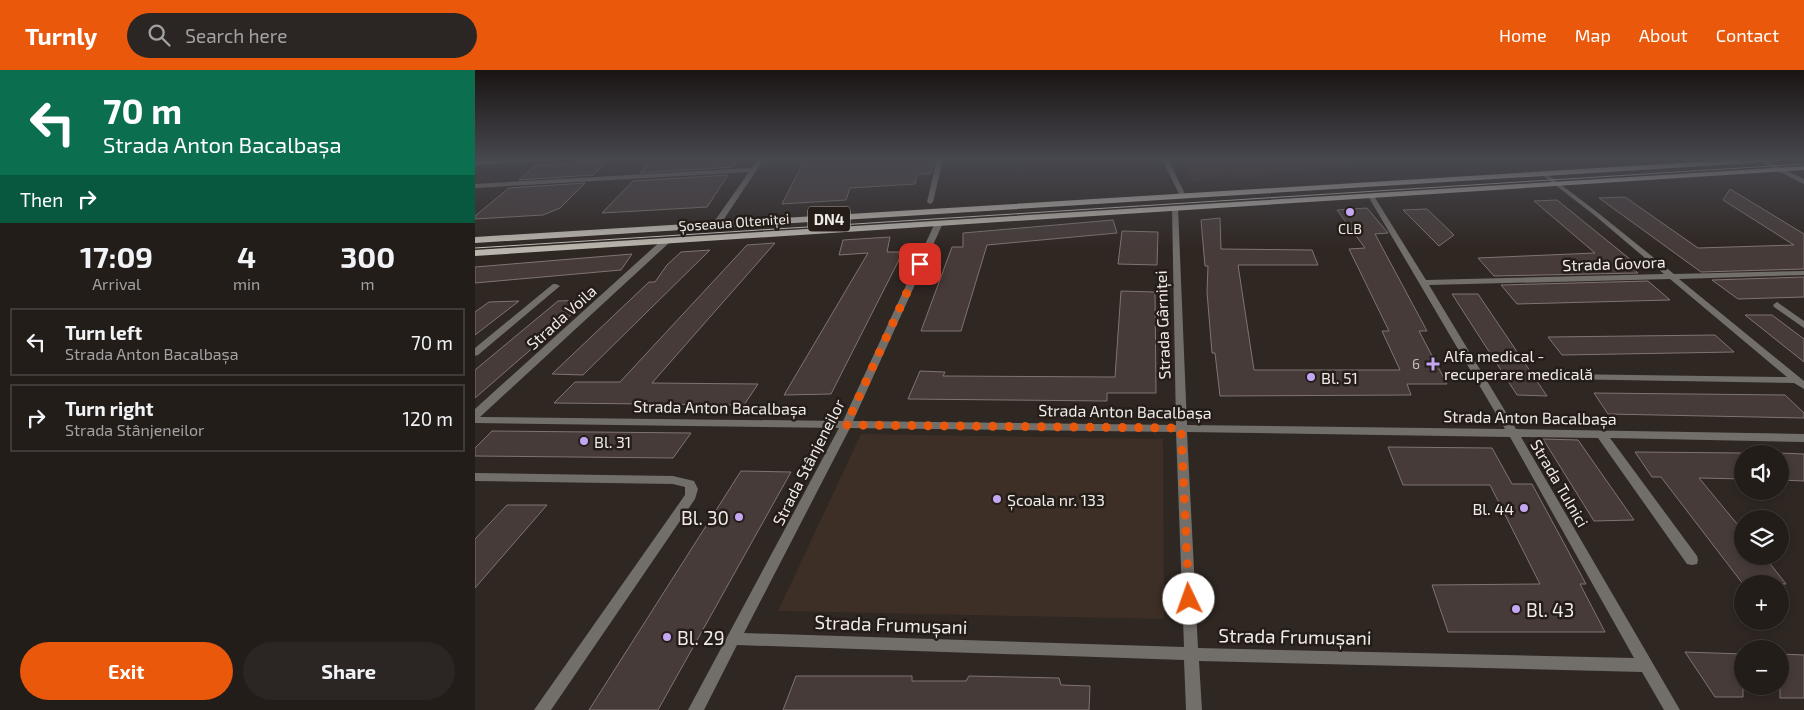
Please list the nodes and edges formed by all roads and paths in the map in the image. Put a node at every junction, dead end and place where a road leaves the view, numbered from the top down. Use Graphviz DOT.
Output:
graph roads {
  1 [pos="741,189"];
  2 [pos="933,189"];
  3 [pos="1180,189"];
  4 [pos="1297,189"];
  5 [pos="1482,189"];
  6 [pos="1563,189"];
  7 [pos="1183,196"];
  8 [pos="1371,196"];
  9 [pos="930,202"];
  10 [pos="1175,208"];
  11 [pos="939,223"];
  12 [pos="715,226"];
  13 [pos="475,240"];
  14 [pos="667,240"];
  15 [pos="475,253"];
  16 [pos="1804,273"];
  17 [pos="1672,276"];
  18 [pos="1424,283"];
  19 [pos="556,286"];
  20 [pos="1777,305"];
  21 [pos="1804,325"];
  22 [pos="475,353"];
  23 [pos="1560,377"];
  24 [pos="1801,383"];
  25 [pos="475,415"];
  26 [pos="475,420"];
  27 [pos="846,425"];
  28 [pos="1181,428"];
  29 [pos="1513,433"];
  30 [pos="1601,434"];
  31 [pos="1804,438"];
  32 [pos="475,477"];
  33 [pos="1692,560"];
  34 [pos="734,639"];
  35 [pos="1191,654"];
  36 [pos="1646,665"];
  37 [pos="542,710"];
  38 [pos="696,710"];
  39 [pos="1194,710"];
  40 [pos="1672,710"];
  1 -- 12 [label="street"];
  2 -- 9 [label="street"];
  3 -- 7 [label="street"];
  4 -- 7 [label="main road, Șoseaua Olteniței"];
  5 -- 8 [label="main road, Șoseaua Olteniței / DN4"];
  6 -- 17 [label="street"];
  7 -- 12 [label="main road, Șoseaua Olteniței / DN4"];
  8 -- 10 [label="main road, Șoseaua Olteniței / DN4"];
  8 -- 18 [label="street, Strada Tulnici"];
  10 -- 11 [label="main road, Șoseaua Olteniței / DN4"];
  10 -- 28 [label="street, Strada Gârniței"];
  11 -- 14 [label="main road, Șoseaua Olteniței / DN4"];
  11 -- 27 [label="street, Strada Stânjeneilor"];
  12 -- 13 [label="main road, Șoseaua Olteniței / DN4"];
  14 -- 15 [label="main road, Șoseaua Olteniței / DN4"];
  14 -- 25 [label="street, Strada Voila"];
  16 -- 17 [label="street, Strada Govora"];
  17 -- 18 [label="street, Strada Govora"];
  17 -- 24 [label="street"];
  18 -- 29 [label="street, Strada Tulnici"];
  19 -- 22 [label="street, Strada Voila"];
  20 -- 21 [label="street"];
  23 -- 24 [label="street"];
  26 -- 27 [label="street, Strada Anton Bacalbașa"];
  27 -- 28 [label="street, Strada Anton Bacalbașa"];
  27 -- 34 [label="street, Strada Stânjeneilor"];
  28 -- 29 [label="street, Strada Anton Bacalbașa"];
  28 -- 35 [label="street, Strada Gârniței"];
  29 -- 30 [label="street, Strada Anton Bacalbașa"];
  29 -- 36 [label="street, Strada Tulnici"];
  30 -- 31 [label="street, Strada Anton Bacalbașa"];
  30 -- 33 [label="street"];
  32 -- 37 [label="street"];
  34 -- 35 [label="street, Strada Frumușani"];
  34 -- 38 [label="street, Strada Stânjeneilor"];
  35 -- 36 [label="street, Strada Frumușani"];
  35 -- 39 [label="street, Strada Gârniței"];
  36 -- 40 [label="street, Strada Tulnici"];
}
